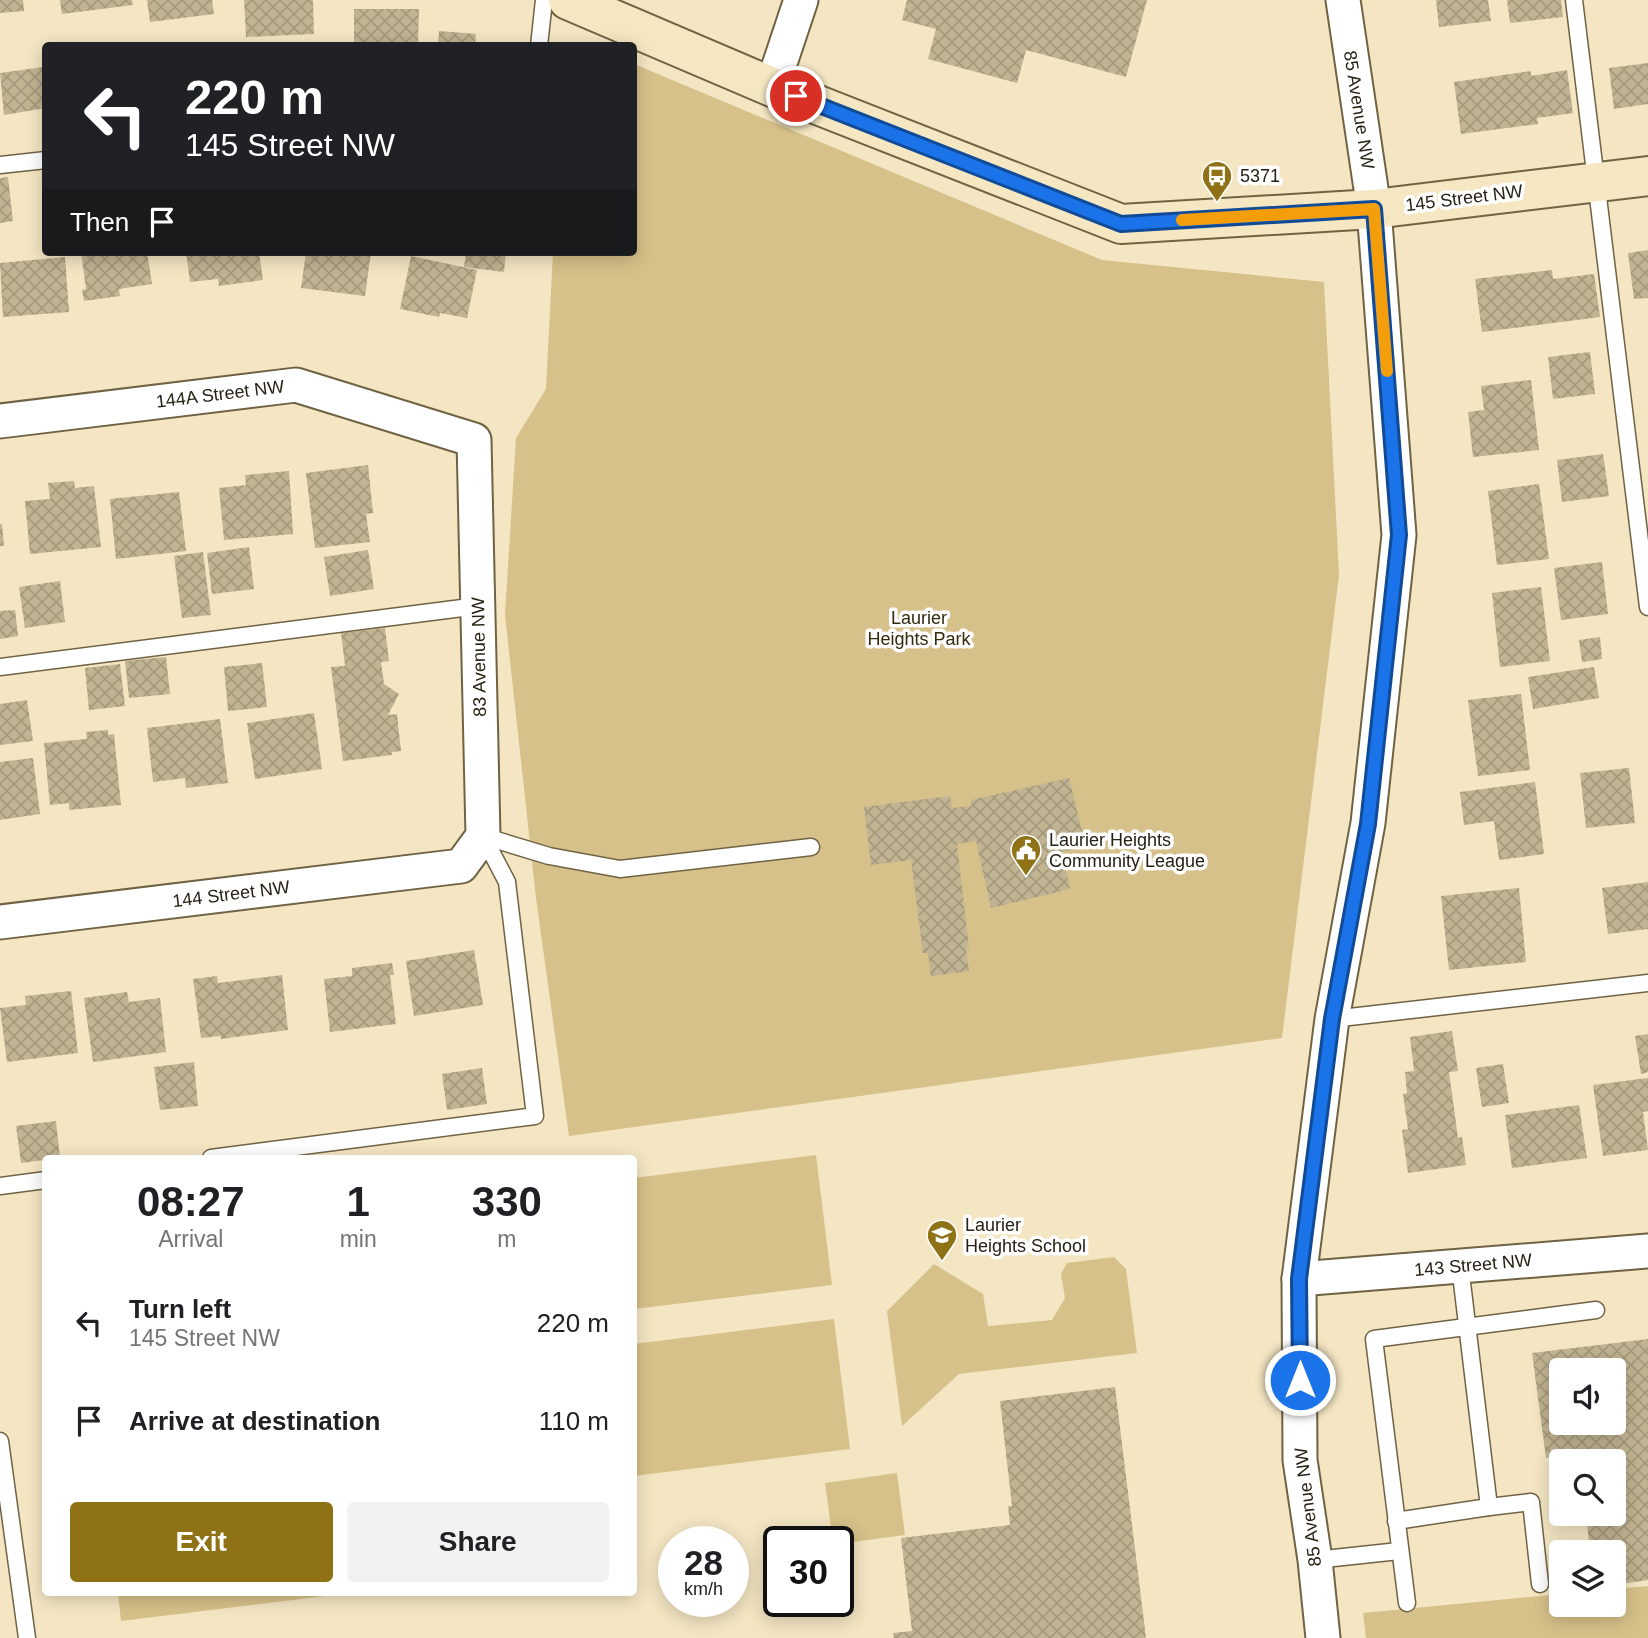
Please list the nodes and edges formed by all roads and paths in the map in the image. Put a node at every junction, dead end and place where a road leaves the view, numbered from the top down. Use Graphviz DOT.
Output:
graph roads {
  1 [pos="544,0"];
  2 [pos="568,0"];
  3 [pos="801,0"];
  4 [pos="1343,0"];
  5 [pos="1574,0"];
  6 [pos="539,42"];
  7 [pos="772,87"];
  8 [pos="42,160"];
  9 [pos="0,165"];
  10 [pos="1648,176"];
  11 [pos="1597,182"];
  12 [pos="1374,209"];
  13 [pos="0,421"];
  14 [pos="474,440"];
  15 [pos="478,606"];
  16 [pos="1648,607"];
  17 [pos="0,667"];
  18 [pos="483,836"];
  19 [pos="811,846"];
  20 [pos="0,922"];
  21 [pos="1648,982"];
  22 [pos="1332,1019"];
  23 [pos="234,1155"];
  24 [pos="42,1181"];
  25 [pos="0,1186"];
  26 [pos="1648,1251"];
  27 [pos="1460,1266"];
  28 [pos="1299,1279"];
  29 [pos="1596,1310"];
  30 [pos="1468,1326"];
  31 [pos="0,1441"];
  32 [pos="1489,1507"];
  33 [pos="1396,1521"];
  34 [pos="1399,1551"];
  35 [pos="1315,1560"];
  36 [pos="1540,1584"];
  37 [pos="1407,1602"];
  38 [pos="27,1638"];
  39 [pos="1323,1638"];
  1 -- 6 [label="lane"];
  2 -- 7 [label="street, 145 Street NW"];
  3 -- 7 [label="street"];
  4 -- 12 [label="street, 85 Avenue NW"];
  5 -- 11 [label="lane"];
  7 -- 12 [label="street, 145 Street NW"];
  8 -- 9 [label="lane"];
  10 -- 11 [label="street, 145 Street NW"];
  11 -- 12 [label="street, 145 Street NW"];
  11 -- 16 [label="lane"];
  12 -- 22 [label="street, 85 Avenue NW"];
  13 -- 14 [label="street, 144A Street NW"];
  14 -- 15 [label="street, 83 Avenue NW"];
  15 -- 17 [label="lane"];
  15 -- 18 [label="street, 83 Avenue NW"];
  18 -- 19 [label="lane"];
  18 -- 20 [label="street, 144 Street NW"];
  18 -- 23 [label="lane"];
  21 -- 22 [label="lane"];
  22 -- 28 [label="street, 85 Avenue NW"];
  24 -- 25 [label="lane"];
  26 -- 27 [label="street, 143 Street NW"];
  27 -- 28 [label="street, 143 Street NW"];
  27 -- 30 [label="lane"];
  28 -- 35 [label="street, 85 Avenue NW"];
  29 -- 30 [label="lane"];
  30 -- 32 [label="lane"];
  30 -- 33 [label="lane"];
  31 -- 38 [label="lane"];
  32 -- 33 [label="lane"];
  32 -- 36 [label="lane"];
  33 -- 34 [label="lane"];
  34 -- 35 [label="lane"];
  34 -- 37 [label="lane"];
  35 -- 39 [label="street, 85 Avenue NW"];
}
